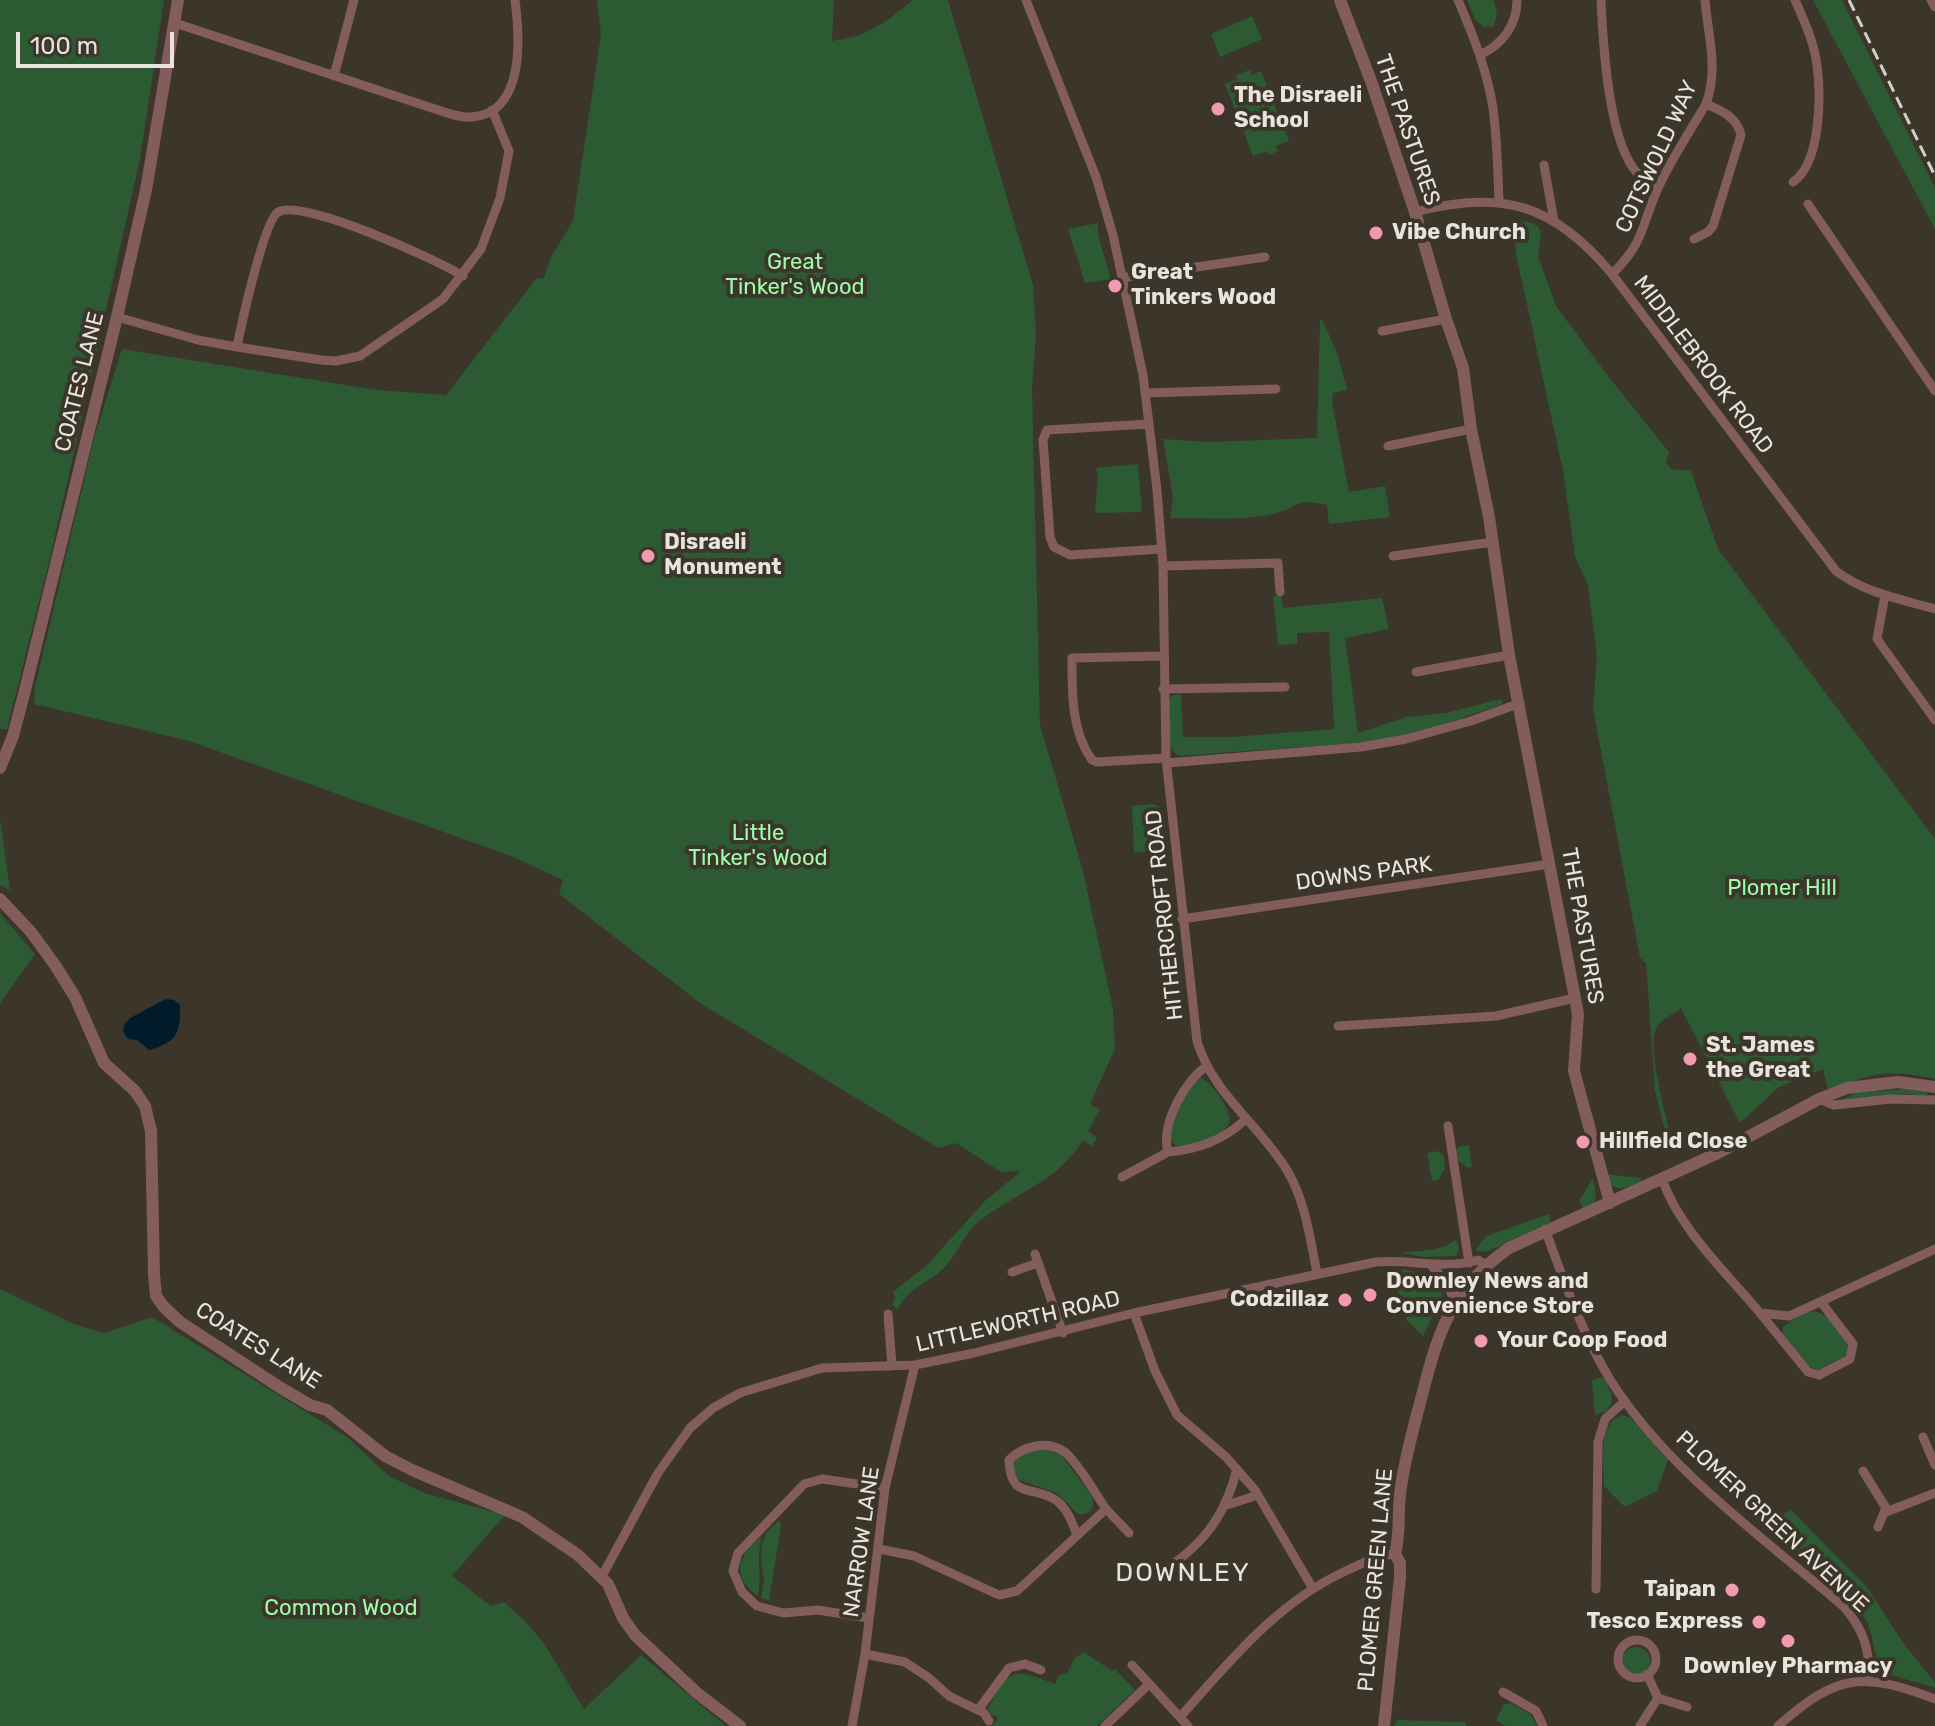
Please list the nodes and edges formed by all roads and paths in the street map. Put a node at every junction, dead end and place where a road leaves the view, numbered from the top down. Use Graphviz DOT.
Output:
graph roads {
  1 [pos="178,0"];
  2 [pos="354,0"];
  3 [pos="515,0"];
  4 [pos="1026,0"];
  5 [pos="1340,0"];
  6 [pos="1458,0"];
  7 [pos="1517,0"];
  8 [pos="1601,0"];
  9 [pos="1705,0"];
  10 [pos="1795,0"];
  11 [pos="1931,0"];
  12 [pos="1935,7"];
  13 [pos="175,23"];
  14 [pos="1480,55"];
  15 [pos="334,76"];
  16 [pos="1706,104"];
  17 [pos="492,110"];
  18 [pos="1544,165"];
  19 [pos="1793,182"];
  20 [pos="1658,188"];
  21 [pos="1499,202"];
  22 [pos="1808,204"];
  23 [pos="1415,212"];
  24 [pos="1554,221"];
  25 [pos="1694,239"];
  26 [pos="1265,257"];
  27 [pos="1612,274"];
  28 [pos="463,276"];
  29 [pos="1121,278"];
  30 [pos="117,317"];
  31 [pos="1446,319"];
  32 [pos="1382,331"];
  33 [pos="237,347"];
  34 [pos="1276,389"];
  35 [pos="1935,391"];
  36 [pos="1146,393"];
  37 [pos="1149,424"];
  38 [pos="1471,429"];
  39 [pos="1388,446"];
  40 [pos="1493,542"];
  41 [pos="1161,549"];
  42 [pos="1393,556"];
  43 [pos="1163,566"];
  44 [pos="1280,592"];
  45 [pos="1885,595"];
  46 [pos="1935,609"];
  47 [pos="1509,655"];
  48 [pos="1163,656"];
  49 [pos="1416,672"];
  50 [pos="1285,687"];
  51 [pos="1163,689"];
  52 [pos="1520,703"];
  53 [pos="1935,720"];
  54 [pos="1166,760"];
  55 [pos="0,768"];
  56 [pos="1550,864"];
  57 [pos="0,899"];
  58 [pos="1182,919"];
  59 [pos="1575,998"];
  60 [pos="1338,1026"];
  61 [pos="1207,1066"];
  62 [pos="1935,1087"];
  63 [pos="1819,1099"];
  64 [pos="1935,1100"];
  65 [pos="1245,1120"];
  66 [pos="1448,1126"];
  67 [pos="1168,1152"];
  68 [pos="1122,1177"];
  69 [pos="1662,1179"];
  70 [pos="1610,1203"];
  71 [pos="1545,1229"];
  72 [pos="1935,1249"];
  73 [pos="1469,1263"];
  74 [pos="1431,1265"];
  75 [pos="1486,1265"];
  76 [pos="1012,1272"];
  77 [pos="1317,1273"];
  78 [pos="1455,1302"];
  79 [pos="1821,1302"];
  80 [pos="1134,1313"];
  81 [pos="1760,1313"];
  82 [pos="888,1314"];
  83 [pos="1063,1333"];
  84 [pos="915,1365"];
  85 [pos="892,1366"];
  86 [pos="1625,1401"];
  87 [pos="1923,1437"];
  88 [pos="1935,1465"];
  89 [pos="1237,1469"];
  90 [pos="1863,1471"];
  91 [pos="885,1488"];
  92 [pos="1935,1493"];
  93 [pos="1258,1495"];
  94 [pos="1224,1506"];
  95 [pos="1106,1509"];
  96 [pos="1886,1512"];
  97 [pos="1878,1527"];
  98 [pos="1129,1533"];
  99 [pos="1077,1535"];
  100 [pos="879,1549"];
  101 [pos="1395,1554"];
  102 [pos="1161,1573"];
  103 [pos="602,1576"];
  104 [pos="1312,1587"];
  105 [pos="1596,1589"];
  106 [pos="868,1618"];
  107 [pos="865,1654"];
  108 [pos="1132,1665"];
  109 [pos="1041,1670"];
  110 [pos="1647,1674"];
  111 [pos="1869,1681"];
  112 [pos="1149,1684"];
  113 [pos="1503,1692"];
  114 [pos="1658,1698"];
  115 [pos="1935,1699"];
  116 [pos="1687,1707"];
  117 [pos="978,1710"];
  118 [pos="1790,1716"];
  119 [pos="1180,1717"];
  120 [pos="989,1721"];
  121 [pos="740,1726"];
  122 [pos="852,1726"];
  123 [pos="1105,1726"];
  124 [pos="1188,1726"];
  125 [pos="1384,1726"];
  126 [pos="1543,1726"];
  127 [pos="1640,1726"];
  128 [pos="1778,1726"];
  129 [pos="1800,1726"];
  1 -- 13 [label="street, COATES LANE"];
  2 -- 15 [label="street"];
  3 -- 17 [label="street"];
  4 -- 29 [label="street, HITHERCROFT ROAD"];
  5 -- 23 [label="street, THE PASTURES"];
  6 -- 14 [label="street"];
  7 -- 14 [label="street"];
  8 -- 20 [label="street"];
  9 -- 16 [label="street, COTSWOLD WAY"];
  10 -- 19 [label="street"];
  11 -- 12 [label="street"];
  13 -- 15 [label="street"];
  13 -- 30 [label="street, COATES LANE"];
  14 -- 21 [label="street"];
  15 -- 17 [label="street"];
  16 -- 20 [label="street, COTSWOLD WAY"];
  16 -- 25 [label="street"];
  17 -- 28 [label="street"];
  18 -- 24 [label="street"];
  20 -- 27 [label="street, COTSWOLD WAY"];
  21 -- 23 [label="street, MIDDLEBROOK ROAD"];
  21 -- 24 [label="street, MIDDLEBROOK ROAD"];
  22 -- 35 [label="street"];
  23 -- 31 [label="street, THE PASTURES"];
  24 -- 27 [label="street, MIDDLEBROOK ROAD"];
  26 -- 29 [label="street"];
  27 -- 45 [label="street, MIDDLEBROOK ROAD"];
  28 -- 33 [label="street"];
  28 -- 33 [label="street"];
  29 -- 36 [label="street, HITHERCROFT ROAD"];
  30 -- 33 [label="street"];
  30 -- 55 [label="street, COATES LANE"];
  31 -- 32 [label="street"];
  31 -- 38 [label="street, THE PASTURES"];
  34 -- 36 [label="street"];
  36 -- 37 [label="street, HITHERCROFT ROAD"];
  37 -- 41 [label="street, HITHERCROFT ROAD"];
  37 -- 41 [label="street"];
  38 -- 39 [label="street"];
  38 -- 40 [label="street, THE PASTURES"];
  40 -- 42 [label="street"];
  40 -- 47 [label="street, THE PASTURES"];
  41 -- 43 [label="street, HITHERCROFT ROAD"];
  43 -- 44 [label="street"];
  43 -- 48 [label="street, HITHERCROFT ROAD"];
  45 -- 46 [label="street, MIDDLEBROOK ROAD"];
  45 -- 53 [label="street"];
  47 -- 49 [label="street"];
  47 -- 52 [label="street, THE PASTURES"];
  48 -- 51 [label="street, HITHERCROFT ROAD"];
  48 -- 54 [label="street"];
  50 -- 51 [label="street"];
  51 -- 54 [label="street, HITHERCROFT ROAD"];
  52 -- 54 [label="street"];
  52 -- 56 [label="street, THE PASTURES"];
  54 -- 58 [label="street, HITHERCROFT ROAD"];
  56 -- 58 [label="street, DOWNS PARK"];
  56 -- 59 [label="street, THE PASTURES"];
  57 -- 103 [label="street, COATES LANE"];
  58 -- 61 [label="street, HITHERCROFT ROAD"];
  59 -- 60 [label="street"];
  59 -- 70 [label="street, THE PASTURES"];
  61 -- 65 [label="street, HITHERCROFT ROAD"];
  61 -- 67 [label="street"];
  62 -- 63 [label="street"];
  63 -- 64 [label="street"];
  63 -- 69 [label="street"];
  65 -- 67 [label="street"];
  65 -- 77 [label="street, HITHERCROFT ROAD"];
  66 -- 73 [label="street"];
  67 -- 68 [label="street"];
  69 -- 70 [label="street"];
  69 -- 81 [label="street"];
  70 -- 71 [label="street"];
  71 -- 75 [label="street"];
  71 -- 86 [label="street, PLOMER GREEN AVENUE"];
  72 -- 79 [label="street"];
  73 -- 74 [label="street, LITTLEWORTH ROAD"];
  73 -- 75 [label="street, LITTLEWORTH ROAD"];
  74 -- 77 [label="street, LITTLEWORTH ROAD"];
  74 -- 78 [label="street"];
  75 -- 78 [label="street, PLOMER GREEN LANE"];
  76 -- 83 [label="street"];
  77 -- 80 [label="street, LITTLEWORTH ROAD"];
  78 -- 101 [label="street, PLOMER GREEN LANE"];
  79 -- 81 [label="street"];
  79 -- 81 [label="street"];
  80 -- 83 [label="street, LITTLEWORTH ROAD"];
  80 -- 89 [label="street"];
  82 -- 85 [label="street"];
  83 -- 84 [label="street, LITTLEWORTH ROAD"];
  84 -- 85 [label="street, LITTLEWORTH ROAD"];
  84 -- 91 [label="street, NARROW LANE"];
  85 -- 103 [label="street, LITTLEWORTH ROAD"];
  86 -- 105 [label="street"];
  86 -- 111 [label="street, PLOMER GREEN AVENUE"];
  87 -- 88 [label="street"];
  89 -- 93 [label="street"];
  89 -- 94 [label="street"];
  90 -- 96 [label="street"];
  91 -- 100 [label="street, NARROW LANE"];
  91 -- 106 [label="street"];
  92 -- 96 [label="street"];
  93 -- 94 [label="street"];
  93 -- 104 [label="street"];
  94 -- 102 [label="street"];
  95 -- 98 [label="street"];
  95 -- 99 [label="street"];
  95 -- 99 [label="street"];
  96 -- 97 [label="street"];
  99 -- 100 [label="street"];
  100 -- 106 [label="street, NARROW LANE"];
  101 -- 104 [label="street"];
  101 -- 125 [label="street, PLOMER GREEN LANE"];
  103 -- 121 [label="street"];
  104 -- 119 [label="street"];
  106 -- 107 [label="street, NARROW LANE"];
  107 -- 117 [label="street"];
  107 -- 122 [label="street, NARROW LANE"];
  108 -- 112 [label="street"];
  109 -- 117 [label="street"];
  110 -- 110 [label="street"];
  110 -- 114 [label="street"];
  111 -- 115 [label="street"];
  111 -- 118 [label="street"];
  112 -- 119 [label="street"];
  112 -- 123 [label="street"];
  113 -- 126 [label="street"];
  114 -- 116 [label="street"];
  114 -- 127 [label="street"];
  117 -- 120 [label="street"];
  118 -- 128 [label="street"];
  118 -- 129 [label="street"];
  119 -- 124 [label="street"];
}
